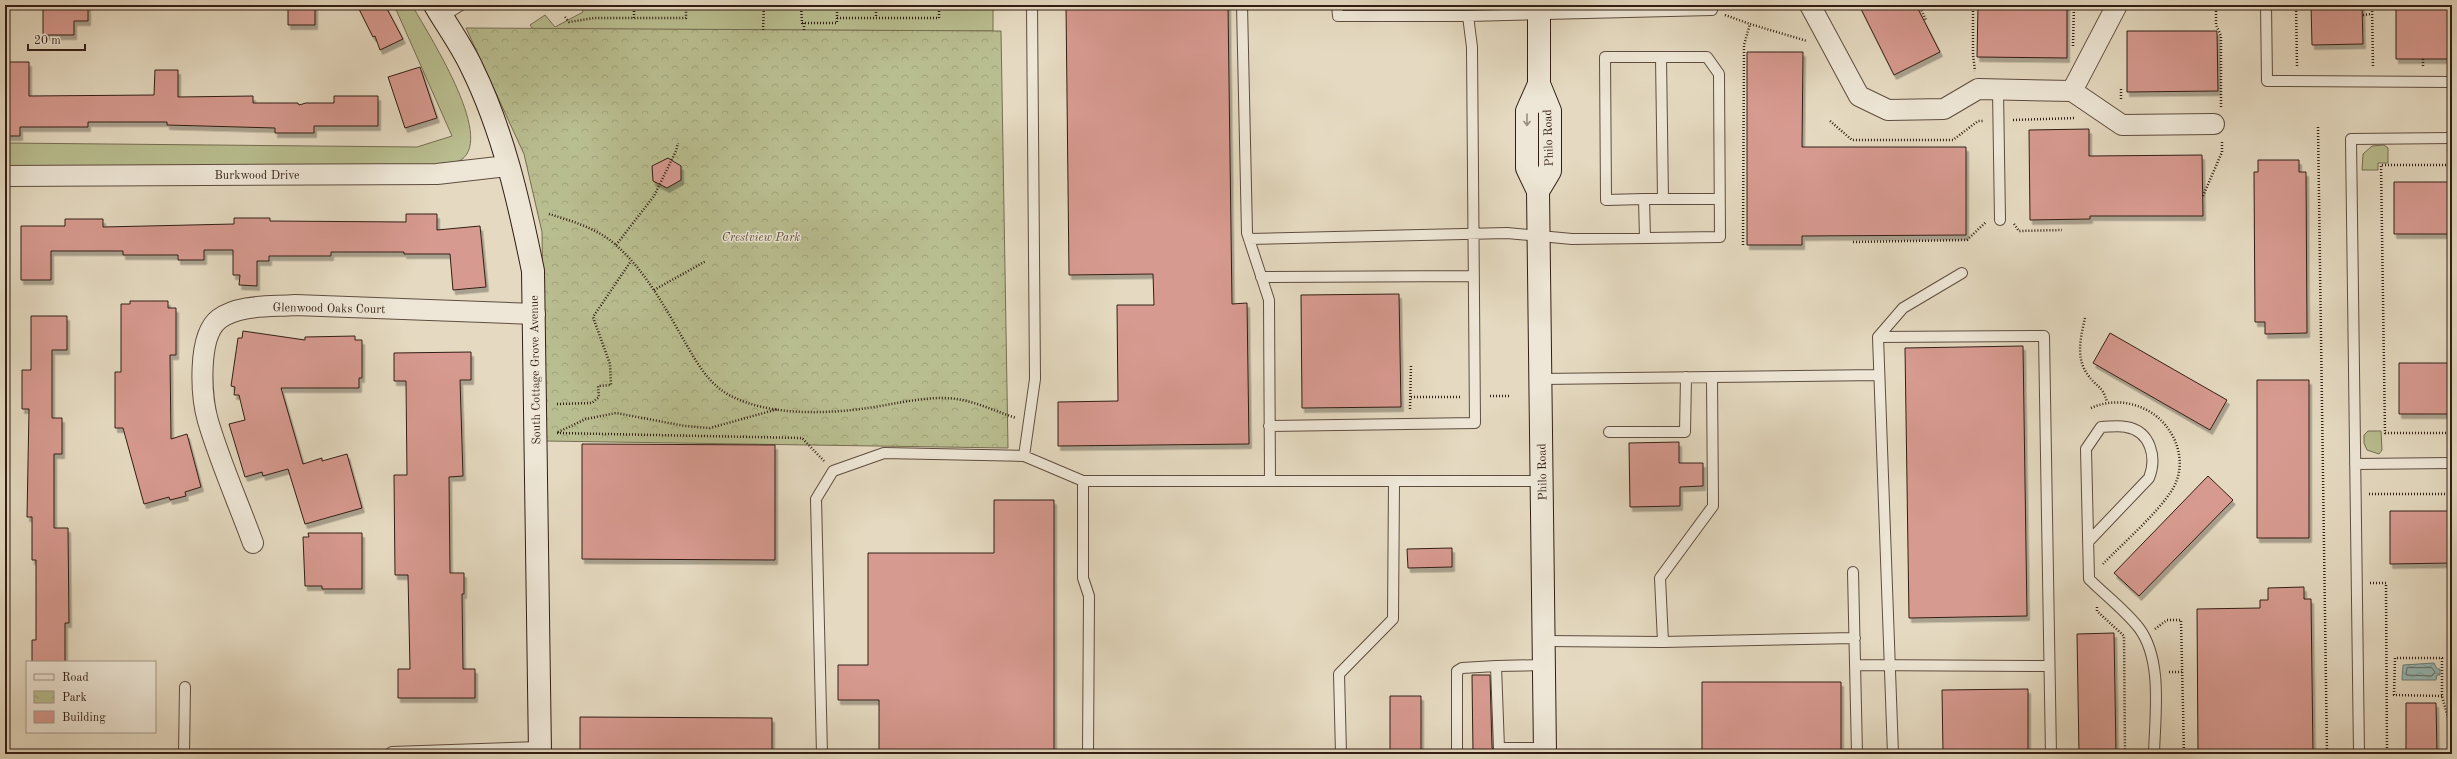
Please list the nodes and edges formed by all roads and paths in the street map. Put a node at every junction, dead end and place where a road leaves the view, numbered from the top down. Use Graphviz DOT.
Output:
graph roads {
  1 [pos="461,5"];
  2 [pos="764,5"];
  3 [pos="802,5"];
  4 [pos="837,5"];
  5 [pos="1032,5"];
  6 [pos="1242,5"];
  7 [pos="1337,5"];
  8 [pos="1810,5"];
  9 [pos="1919,5"];
  10 [pos="1973,5"];
  11 [pos="2074,5"];
  12 [pos="2117,5"];
  13 [pos="2216,5"];
  14 [pos="2266,5"];
  15 [pos="2296,5"];
  16 [pos="2372,5"];
  17 [pos="1712,7"];
  18 [pos="634,8"];
  19 [pos="686,8"];
  20 [pos="876,9"];
  21 [pos="939,9"];
  22 [pos="1539,9"];
  23 [pos="1589,9"];
  24 [pos="439,11"];
  25 [pos="2372,14"];
  26 [pos="2362,15"];
  27 [pos="1468,16"];
  28 [pos="565,17"];
  29 [pos="634,18"];
  30 [pos="837,18"];
  31 [pos="876,18"];
  32 [pos="1926,20"];
  33 [pos="804,23"];
  34 [pos="1750,24"];
  35 [pos="764,30"];
  36 [pos="804,30"];
  37 [pos="1833,48"];
  38 [pos="2073,51"];
  39 [pos="1661,57"];
  40 [pos="2297,68"];
  41 [pos="2373,74"];
  42 [pos="2452,82"];
  43 [pos="1978,90"];
  44 [pos="1998,90"];
  45 [pos="2072,91"];
  46 [pos="2110,117"];
  47 [pos="1998,120"];
  48 [pos="1830,121"];
  49 [pos="2219,125"];
  50 [pos="2318,127"];
  51 [pos="2452,138"];
  52 [pos="678,143"];
  53 [pos="2452,165"];
  54 [pos="508,166"];
  55 [pos="5,176"];
  56 [pos="2203,196"];
  57 [pos="1644,199"];
  58 [pos="1663,199"];
  59 [pos="1719,199"];
  60 [pos="549,214"];
  61 [pos="2000,220"];
  62 [pos="2062,230"];
  63 [pos="1472,235"];
  64 [pos="1539,236"];
  65 [pos="1645,238"];
  66 [pos="1249,239"];
  67 [pos="1853,242"];
  68 [pos="616,245"];
  69 [pos="1743,245"];
  70 [pos="631,261"];
  71 [pos="706,261"];
  72 [pos="1962,273"];
  73 [pos="1473,276"];
  74 [pos="1261,277"];
  75 [pos="654,290"];
  76 [pos="534,314"];
  77 [pos="2085,318"];
  78 [pos="1878,337"];
  79 [pos="1410,364"];
  80 [pos="1879,375"];
  81 [pos="1686,377"];
  82 [pos="1712,377"];
  83 [pos="1540,379"];
  84 [pos="2107,402"];
  85 [pos="557,404"];
  86 [pos="2091,408"];
  87 [pos="780,409"];
  88 [pos="1404,409"];
  89 [pos="1029,423"];
  90 [pos="1269,426"];
  91 [pos="546,432"];
  92 [pos="1609,432"];
  93 [pos="2452,433"];
  94 [pos="1024,456"];
  95 [pos="2452,463"];
  96 [pos="2355,464"];
  97 [pos="833,471"];
  98 [pos="1083,481"];
  99 [pos="1270,481"];
  100 [pos="1394,481"];
  101 [pos="1542,481"];
  102 [pos="2452,494"];
  103 [pos="2368,502"];
  104 [pos="2088,542"];
  105 [pos="253,543"];
  106 [pos="2102,571"];
  107 [pos="1853,572"];
  108 [pos="2368,576"];
  109 [pos="2097,607"];
  110 [pos="2149,624"];
  111 [pos="2154,630"];
  112 [pos="2157,634"];
  113 [pos="1855,638"];
  114 [pos="1544,642"];
  115 [pos="1663,642"];
  116 [pos="1544,665"];
  117 [pos="1855,665"];
  118 [pos="1889,665"];
  119 [pos="1496,666"];
  120 [pos="2049,666"];
  121 [pos="2167,666"];
  122 [pos="2182,672"];
  123 [pos="185,687"];
  124 [pos="2442,696"];
  125 [pos="2452,732"];
  126 [pos="540,750"];
  127 [pos="1499,751"];
  128 [pos="1545,751"];
  129 [pos="184,754"];
  130 [pos="389,754"];
  131 [pos="822,754"];
  132 [pos="1088,754"];
  133 [pos="1341,754"];
  134 [pos="1457,754"];
  135 [pos="1857,754"];
  136 [pos="1893,754"];
  137 [pos="2051,754"];
  138 [pos="2125,754"];
  139 [pos="2154,754"];
  140 [pos="2184,754"];
  141 [pos="2327,754"];
  142 [pos="2359,754"];
  143 [pos="2386,754"];
  1 -- 24 [label="lane"];
  2 -- 35 [label="path"];
  3 -- 33 [label="path"];
  4 -- 30 [label="path"];
  5 -- 89 [label="lane"];
  6 -- 66 [label="lane"];
  7 -- 27 [label="lane"];
  8 -- 37 [label="street"];
  9 -- 32 [label="path"];
  10 -- 43 [label="path"];
  11 -- 38 [label="path"];
  12 -- 45 [label="street"];
  13 -- 49 [label="path"];
  14 -- 42 [label="lane"];
  15 -- 40 [label="path"];
  16 -- 25 [label="path"];
  17 -- 23 [label="lane"];
  17 -- 34 [label="path"];
  18 -- 29 [label="path"];
  19 -- 29 [label="path"];
  20 -- 31 [label="path"];
  21 -- 31 [label="path"];
  22 -- 23 [label="lane"];
  22 -- 27 [label="lane"];
  22 -- 64 [label="main road, Philo Road"];
  24 -- 54 [label="main road, South Cottage Grove Avenue"];
  25 -- 26 [label="path"];
  25 -- 41 [label="path"];
  27 -- 63 [label="lane"];
  28 -- 29 [label="path"];
  30 -- 31 [label="path"];
  30 -- 33 [label="path"];
  33 -- 36 [label="path"];
  34 -- 37 [label="path"];
  34 -- 69 [label="path"];
  37 -- 43 [label="street"];
  39 -- 57 [label="lane"];
  39 -- 58 [label="lane"];
  39 -- 59 [label="lane"];
  43 -- 44 [label="street"];
  44 -- 45 [label="street"];
  44 -- 47 [label="lane"];
  45 -- 46 [label="street"];
  46 -- 47 [label="path"];
  46 -- 49 [label="street"];
  47 -- 48 [label="path"];
  47 -- 61 [label="lane"];
  49 -- 56 [label="path"];
  50 -- 141 [label="path"];
  51 -- 96 [label="lane"];
  52 -- 68 [label="path"];
  53 -- 93 [label="path"];
  54 -- 55 [label="street, Burkwood Drive"];
  54 -- 76 [label="main road, South Cottage Grove Avenue"];
  57 -- 58 [label="lane"];
  57 -- 65 [label="lane"];
  58 -- 59 [label="lane"];
  59 -- 65 [label="lane"];
  60 -- 68 [label="path"];
  61 -- 62 [label="path"];
  61 -- 67 [label="path"];
  63 -- 64 [label="lane"];
  63 -- 66 [label="lane"];
  63 -- 73 [label="lane"];
  64 -- 65 [label="lane"];
  64 -- 83 [label="main road, Philo Road"];
  66 -- 74 [label="lane"];
  68 -- 70 [label="path"];
  70 -- 75 [label="path"];
  70 -- 85 [label="path"];
  71 -- 75 [label="path"];
  72 -- 78 [label="lane"];
  73 -- 74 [label="lane"];
  73 -- 90 [label="lane"];
  74 -- 90 [label="lane"];
  75 -- 87 [label="path"];
  76 -- 91 [label="main road, South Cottage Grove Avenue"];
  76 -- 105 [label="street, Glenwood Oaks Court"];
  77 -- 84 [label="path"];
  78 -- 80 [label="lane"];
  78 -- 120 [label="lane"];
  79 -- 88 [label="path"];
  80 -- 82 [label="lane"];
  80 -- 118 [label="lane"];
  81 -- 82 [label="lane"];
  81 -- 83 [label="lane"];
  81 -- 92 [label="lane"];
  82 -- 115 [label="lane"];
  83 -- 101 [label="main road, Philo Road"];
  84 -- 86 [label="path"];
  84 -- 106 [label="path"];
  87 -- 89 [label="path"];
  87 -- 91 [label="path"];
  89 -- 94 [label="lane"];
  90 -- 99 [label="lane"];
  91 -- 97 [label="path"];
  91 -- 126 [label="main road, South Cottage Grove Avenue"];
  94 -- 97 [label="lane"];
  94 -- 98 [label="lane"];
  95 -- 96 [label="lane"];
  96 -- 142 [label="lane"];
  97 -- 131 [label="lane"];
  98 -- 99 [label="lane"];
  98 -- 132 [label="lane"];
  99 -- 100 [label="lane"];
  100 -- 101 [label="lane"];
  100 -- 133 [label="lane"];
  101 -- 114 [label="main road, Philo Road"];
  102 -- 103 [label="path"];
  104 -- 104 [label="lane"];
  104 -- 139 [label="lane"];
  107 -- 113 [label="lane"];
  108 -- 143 [label="path"];
  109 -- 138 [label="path"];
  110 -- 111 [label="path"];
  111 -- 112 [label="path"];
  111 -- 122 [label="path"];
  113 -- 115 [label="lane"];
  113 -- 117 [label="lane"];
  114 -- 115 [label="lane"];
  114 -- 116 [label="main road, Philo Road"];
  116 -- 119 [label="lane"];
  116 -- 128 [label="main road, Philo Road"];
  117 -- 118 [label="lane"];
  117 -- 135 [label="lane"];
  118 -- 120 [label="lane"];
  118 -- 136 [label="lane"];
  119 -- 127 [label="lane"];
  119 -- 134 [label="lane"];
  120 -- 137 [label="lane"];
  121 -- 122 [label="path"];
  122 -- 140 [label="path"];
  123 -- 129 [label="lane"];
  124 -- 124 [label="path"];
  124 -- 125 [label="path"];
  126 -- 130 [label="lane"];
  127 -- 128 [label="lane"];
}
